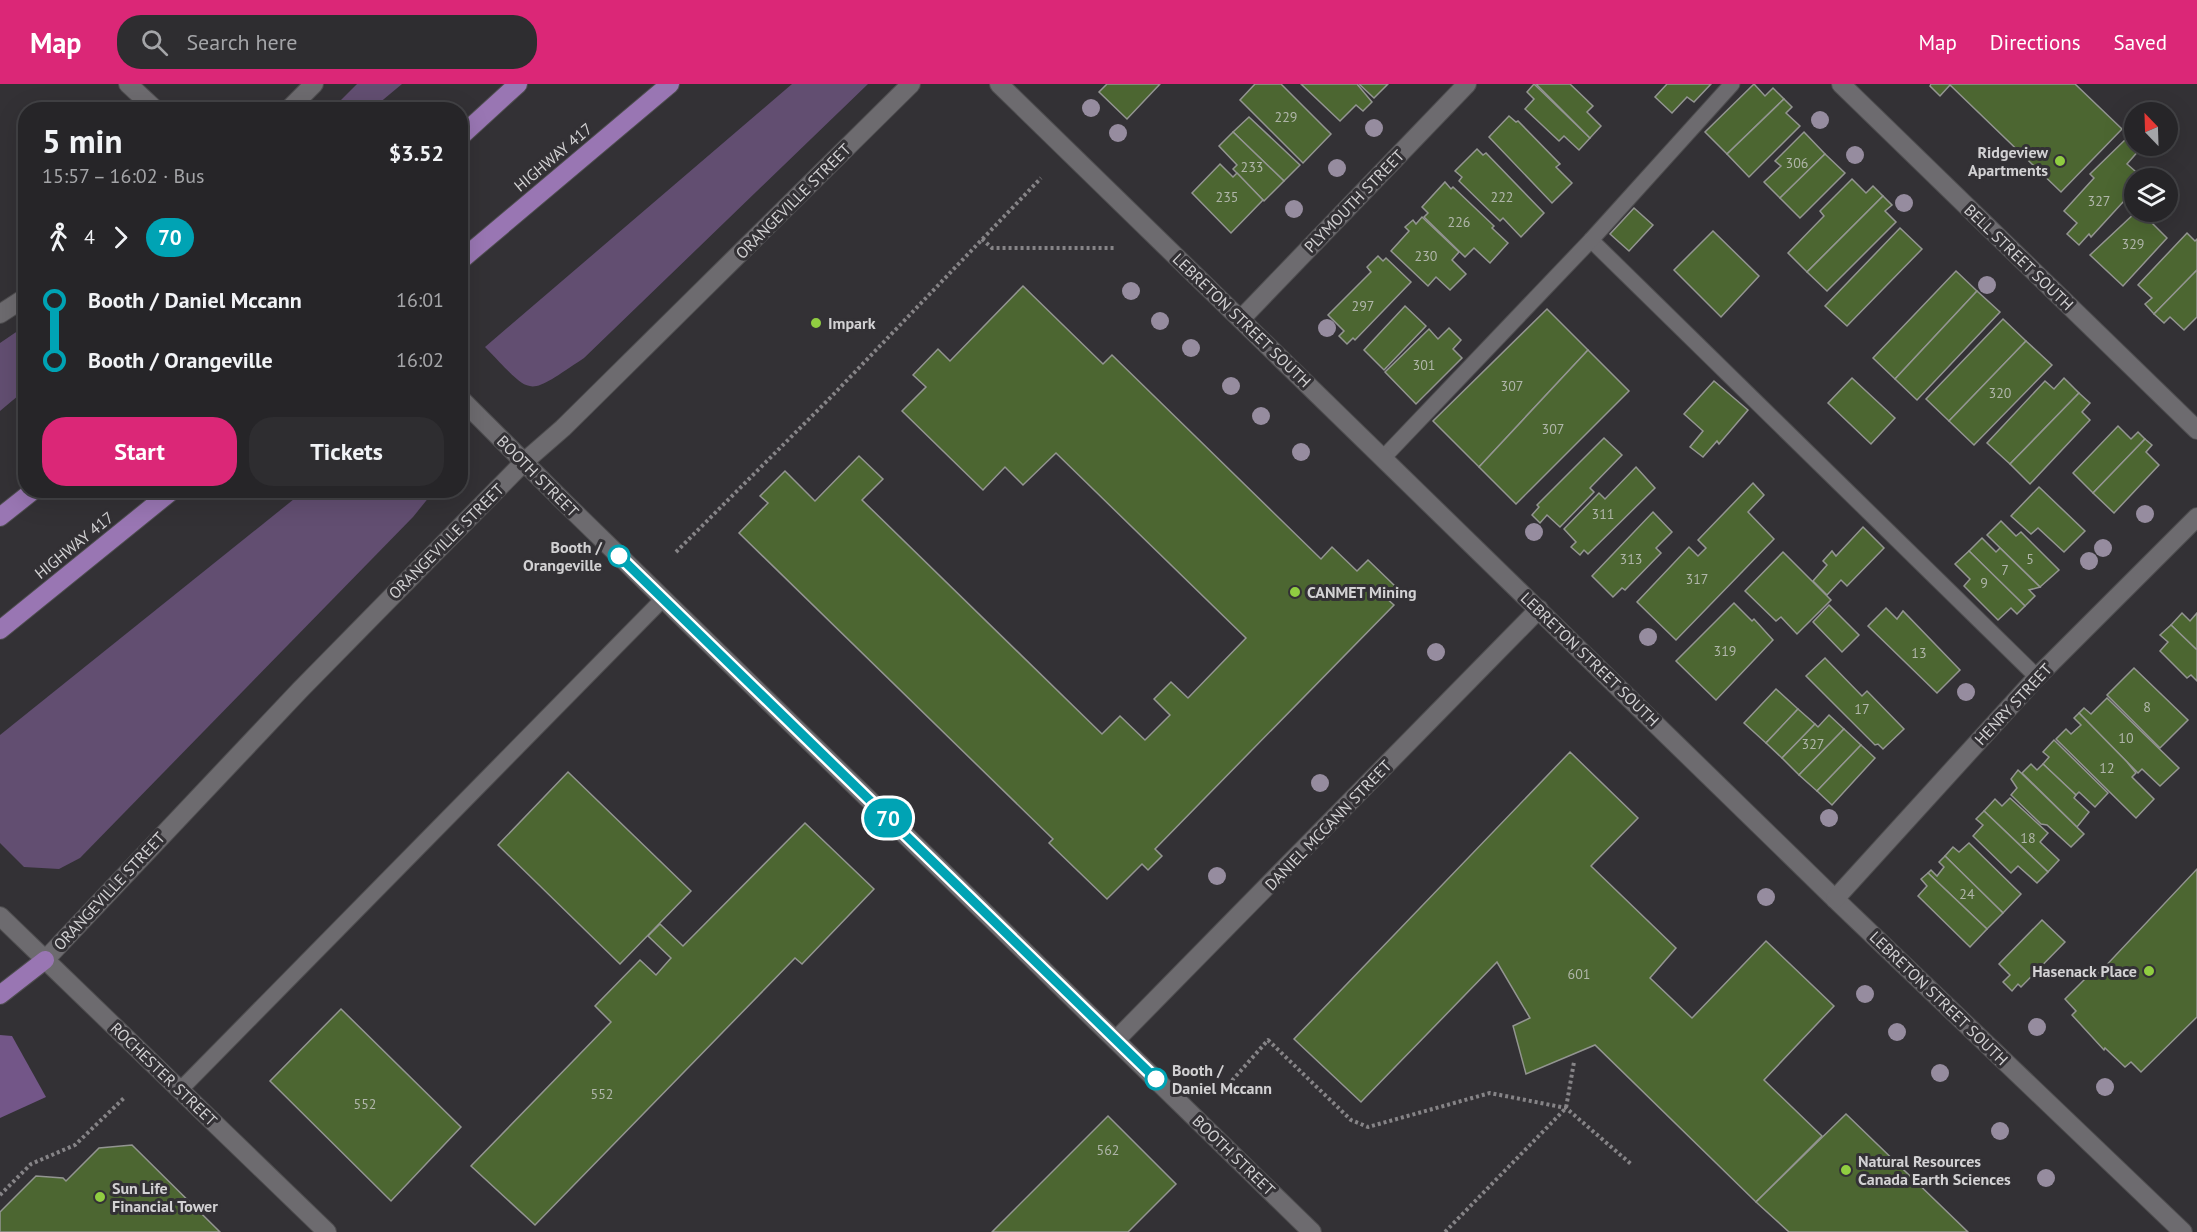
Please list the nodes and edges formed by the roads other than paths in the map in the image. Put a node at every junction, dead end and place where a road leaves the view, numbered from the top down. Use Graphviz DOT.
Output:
graph roads {
  1 [pos="128,84"];
  2 [pos="314,84"];
  3 [pos="518,84"];
  4 [pos="670,84"];
  5 [pos="911,84"];
  6 [pos="999,84"];
  7 [pos="1467,84"];
  8 [pos="1732,84"];
  9 [pos="1840,84"];
  10 [pos="147,102"];
  11 [pos="296,102"];
  12 [pos="468,130"];
  13 [pos="1591,240"];
  14 [pos="468,254"];
  15 [pos="18,302"];
  16 [pos="0,314"];
  17 [pos="1241,319"];
  18 [pos="468,406"];
  19 [pos="2197,430"];
  20 [pos="1384,457"];
  21 [pos="524,462"];
  22 [pos="24,498"];
  23 [pos="163,498"];
  24 [pos="0,517"];
  25 [pos="2197,517"];
  26 [pos="663,599"];
  27 [pos="1539,609"];
  28 [pos="0,630"];
  29 [pos="2037,677"];
  30 [pos="1835,899"];
  31 [pos="0,916"];
  32 [pos="45,960"];
  33 [pos="0,995"];
  34 [pos="1116,1040"];
  35 [pos="180,1090"];
  36 [pos="327,1232"];
  37 [pos="1312,1232"];
  38 [pos="2183,1232"];
  1 -- 10 [label="street"];
  2 -- 11 [label="street"];
  3 -- 12 [label="highway"];
  4 -- 14 [label="highway, HIGHWAY 417"];
  5 -- 21 [label="street, ORANGEVILLE STREET"];
  6 -- 17 [label="street, LEBRETON STREET SOUTH"];
  7 -- 17 [label="street, PLYMOUTH STREET"];
  8 -- 13 [label="lane"];
  9 -- 19 [label="street, BELL STREET SOUTH"];
  13 -- 20 [label="lane"];
  13 -- 29 [label="lane"];
  15 -- 16 [label="street"];
  17 -- 20 [label="street, LEBRETON STREET SOUTH"];
  18 -- 21 [label="street, BOOTH STREET"];
  20 -- 27 [label="street, LEBRETON STREET SOUTH"];
  21 -- 26 [label="street, BOOTH STREET"];
  21 -- 32 [label="street, ORANGEVILLE STREET"];
  22 -- 24 [label="highway"];
  23 -- 28 [label="highway, HIGHWAY 417"];
  25 -- 29 [label="street, HENRY STREET"];
  26 -- 34 [label="street, BOOTH STREET"];
  26 -- 35 [label="lane"];
  27 -- 30 [label="street, LEBRETON STREET SOUTH"];
  27 -- 34 [label="street, DANIEL MCCANN STREET"];
  29 -- 30 [label="street, HENRY STREET"];
  30 -- 38 [label="street, LEBRETON STREET SOUTH"];
  31 -- 32 [label="street, ROCHESTER STREET"];
  32 -- 33 [label="highway"];
  32 -- 35 [label="street, ROCHESTER STREET"];
  34 -- 37 [label="street, BOOTH STREET"];
  35 -- 36 [label="street, ROCHESTER STREET"];
}
